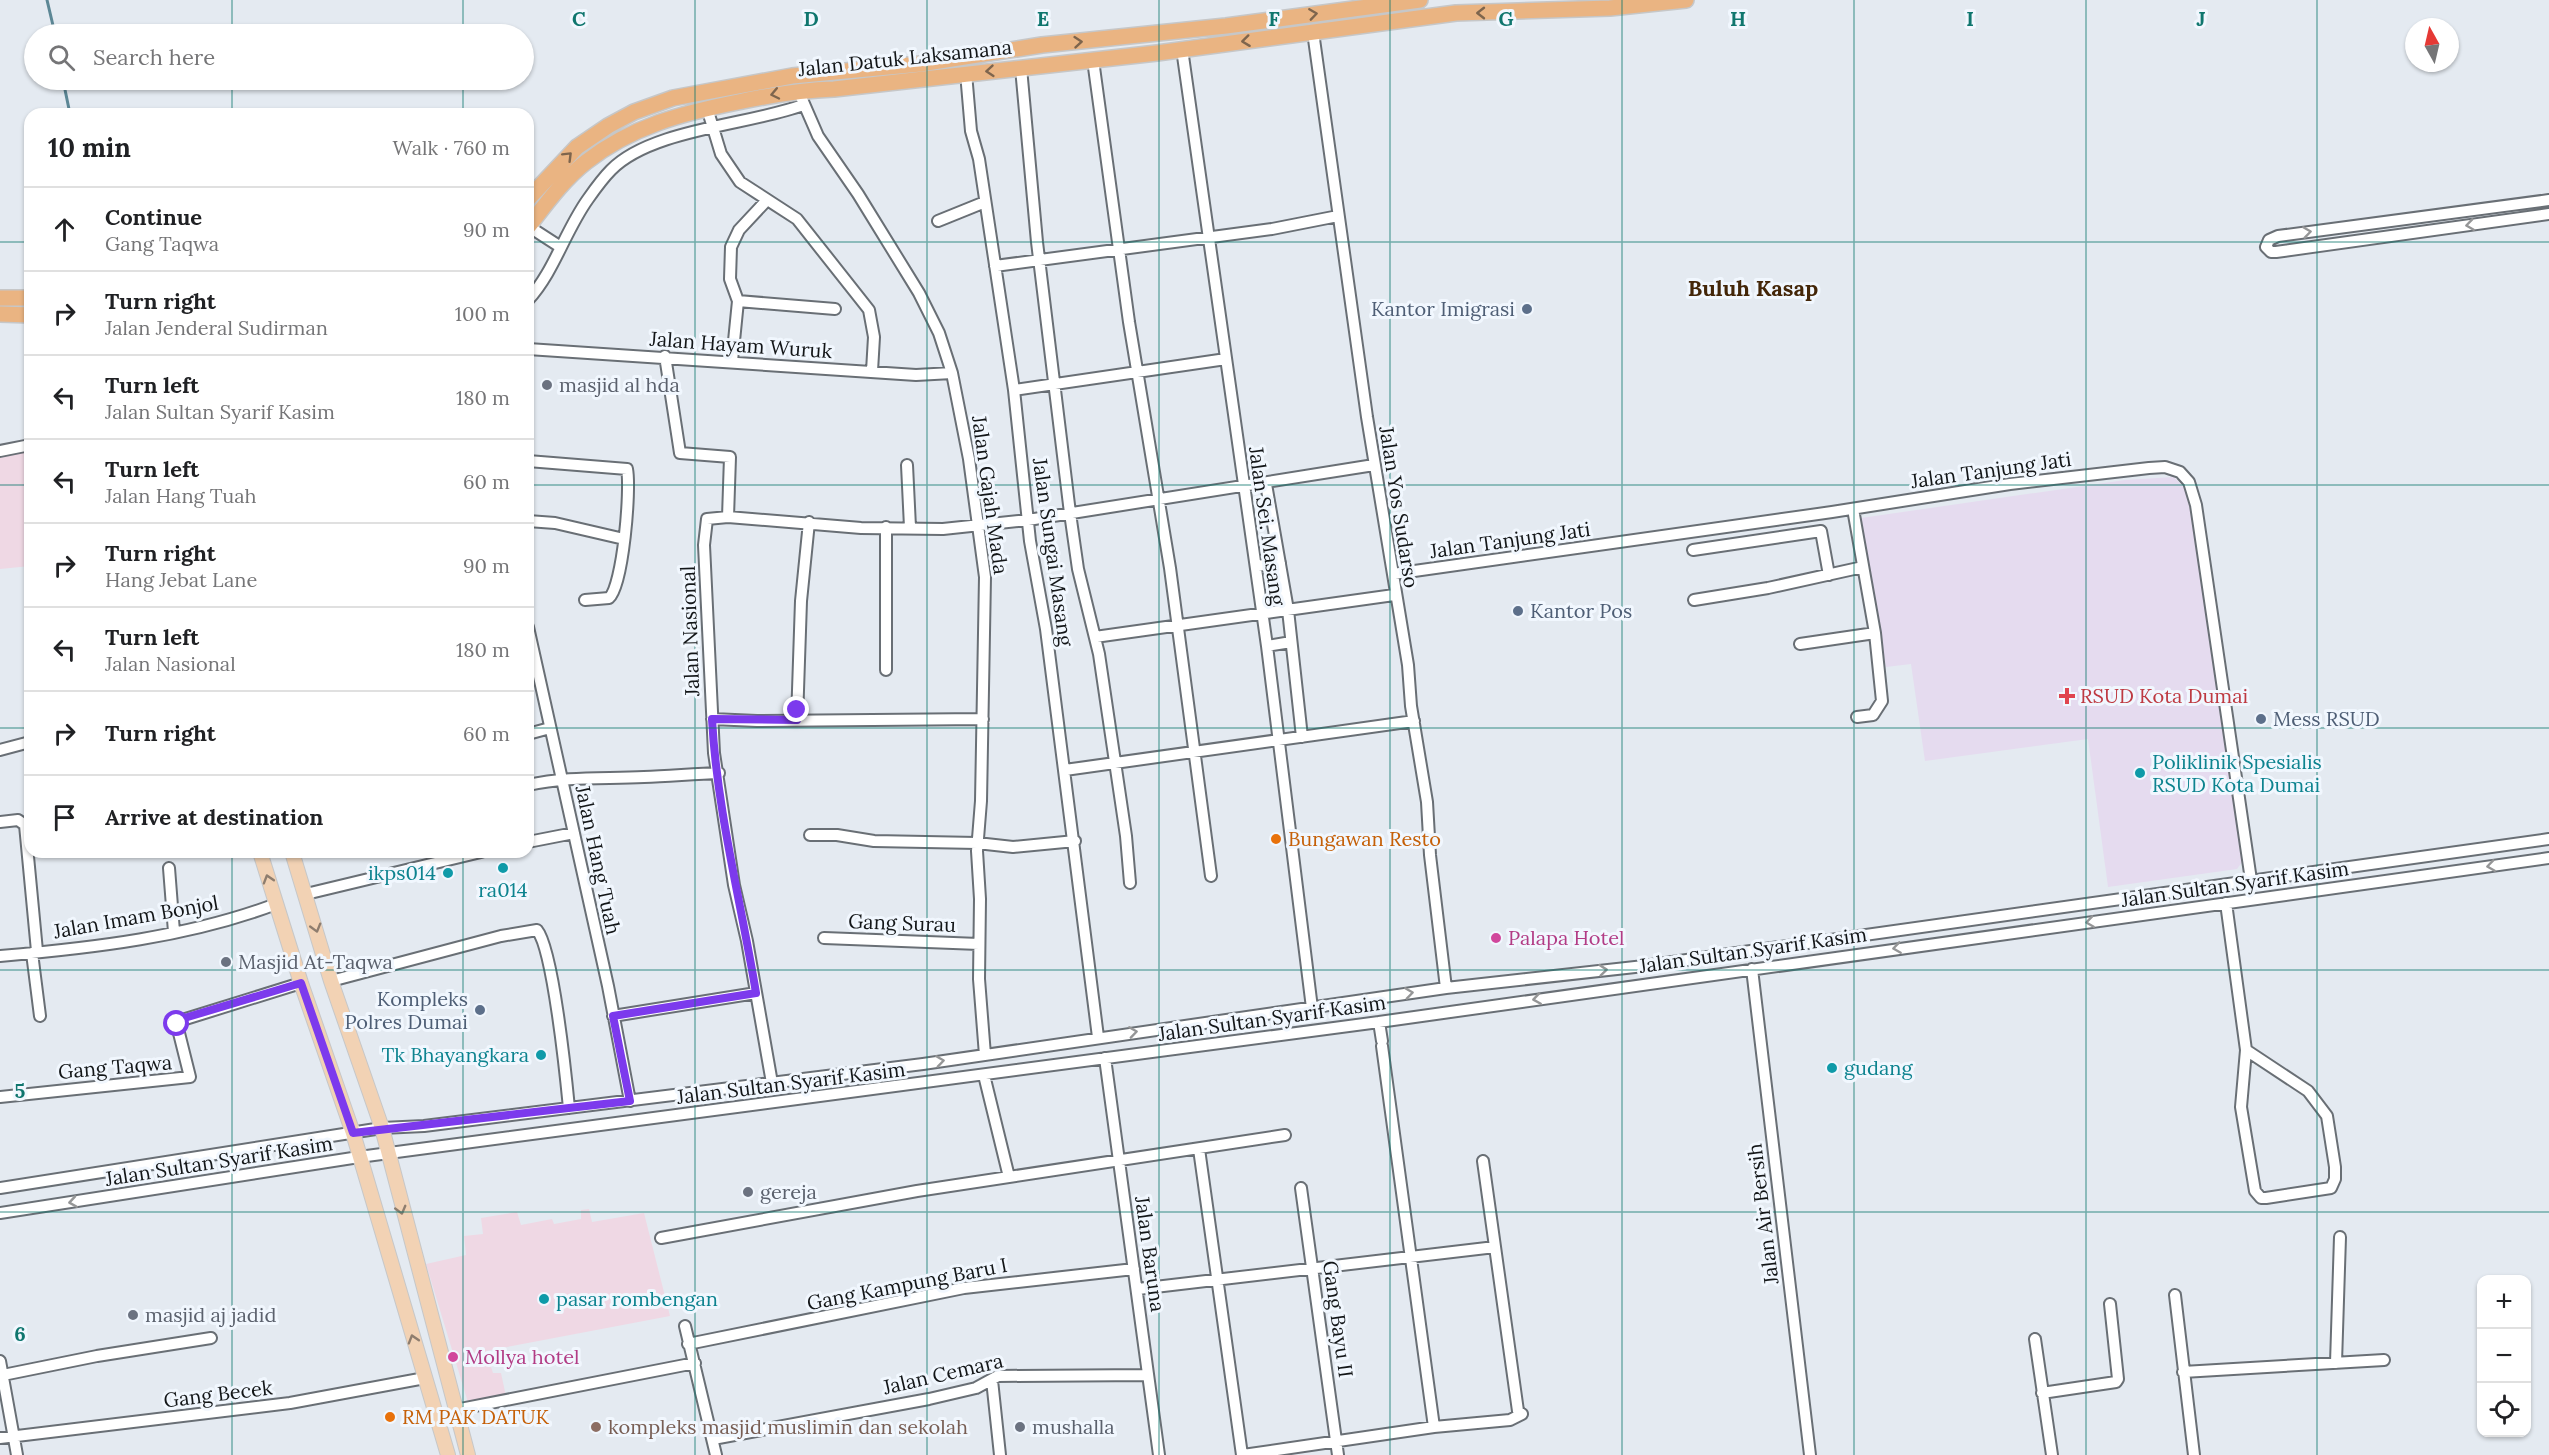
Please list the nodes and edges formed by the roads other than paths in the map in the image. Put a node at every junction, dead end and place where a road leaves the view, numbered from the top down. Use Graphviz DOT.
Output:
graph roads {
  1 [pos="1420,0"];
  2 [pos="1686,0"];
  3 [pos="1455,7"];
  4 [pos="1313,32"];
  5 [pos="1042,45"];
  6 [pos="1182,49"];
  7 [pos="1093,60"];
  8 [pos="1043,63"];
  9 [pos="1021,68"];
  10 [pos="966,73"];
  11 [pos="736,85"];
  12 [pos="798,90"];
  13 [pos="739,102"];
  14 [pos="803,105"];
  15 [pos="707,108"];
  16 [pos="678,115"];
  17 [pos="712,128"];
  18 [pos="684,135"];
  19 [pos="534,193"];
  20 [pos="767,200"];
  21 [pos="2549,200"];
  22 [pos="985,202"];
  23 [pos="2502,206"];
  24 [pos="2549,214"];
  25 [pos="1338,216"];
  26 [pos="534,218"];
  27 [pos="2504,220"];
  28 [pos="938,221"];
  29 [pos="534,230"];
  30 [pos="1210,237"];
  31 [pos="559,246"];
  32 [pos="1120,250"];
  33 [pos="1040,261"];
  34 [pos="995,266"];
  35 [pos="534,292"];
  36 [pos="0,297"];
  37 [pos="24,298"];
  38 [pos="738,301"];
  39 [pos="835,309"];
  40 [pos="0,314"];
  41 [pos="24,315"];
  42 [pos="534,349"];
  43 [pos="665,356"];
  44 [pos="1226,359"];
  45 [pos="732,361"];
  46 [pos="872,370"];
  47 [pos="952,373"];
  48 [pos="1137,373"];
  49 [pos="1054,385"];
  50 [pos="1014,390"];
  51 [pos="24,446"];
  52 [pos="0,451"];
  53 [pos="534,461"];
  54 [pos="907,465"];
  55 [pos="1374,465"];
  56 [pos="1266,484"];
  57 [pos="1242,487"];
  58 [pos="1160,500"];
  59 [pos="1853,509"];
  60 [pos="1070,513"];
  61 [pos="728,518"];
  62 [pos="1028,520"];
  63 [pos="534,521"];
  64 [pos="809,522"];
  65 [pos="979,526"];
  66 [pos="886,527"];
  67 [pos="909,527"];
  68 [pos="624,539"];
  69 [pos="1693,550"];
  70 [pos="1280,563"];
  71 [pos="1256,566"];
  72 [pos="1863,567"];
  73 [pos="1393,574"];
  74 [pos="1829,575"];
  75 [pos="1394,595"];
  76 [pos="585,600"];
  77 [pos="1694,600"];
  78 [pos="1287,610"];
  79 [pos="1262,613"];
  80 [pos="1178,625"];
  81 [pos="1875,633"];
  82 [pos="1095,637"];
  83 [pos="1290,642"];
  84 [pos="1800,644"];
  85 [pos="1267,645"];
  86 [pos="886,670"];
  87 [pos="534,671"];
  88 [pos="1857,717"];
  89 [pos="712,719"];
  90 [pos="983,719"];
  91 [pos="797,720"];
  92 [pos="1414,722"];
  93 [pos="550,728"];
  94 [pos="534,732"];
  95 [pos="1302,737"];
  96 [pos="1279,741"];
  97 [pos="24,744"];
  98 [pos="0,750"];
  99 [pos="1194,752"];
  100 [pos="1113,763"];
  101 [pos="1065,770"];
  102 [pos="719,773"];
  103 [pos="563,778"];
  104 [pos="534,784"];
  105 [pos="0,822"];
  106 [pos="24,824"];
  107 [pos="574,833"];
  108 [pos="810,835"];
  109 [pos="2549,839"];
  110 [pos="534,841"];
  111 [pos="1075,841"];
  112 [pos="977,843"];
  113 [pos="28,858"];
  114 [pos="262,858"];
  115 [pos="294,858"];
  116 [pos="456,858"];
  117 [pos="2549,858"];
  118 [pos="169,868"];
  119 [pos="1211,876"];
  120 [pos="2251,880"];
  121 [pos="1130,883"];
  122 [pos="306,894"];
  123 [pos="2226,903"];
  124 [pos="276,904"];
  125 [pos="174,932"];
  126 [pos="1873,933"];
  127 [pos="824,938"];
  128 [pos="979,944"];
  129 [pos="1876,951"];
  130 [pos="35,952"];
  131 [pos="0,956"];
  132 [pos="1752,969"];
  133 [pos="331,981"];
  134 [pos="301,983"];
  135 [pos="1446,988"];
  136 [pos="756,993"];
  137 [pos="1312,1008"];
  138 [pos="40,1016"];
  139 [pos="613,1016"];
  140 [pos="1379,1022"];
  141 [pos="1098,1037"];
  142 [pos="2246,1050"];
  143 [pos="986,1055"];
  144 [pos="1105,1058"];
  145 [pos="984,1076"];
  146 [pos="772,1083"];
  147 [pos="0,1097"];
  148 [pos="630,1101"];
  149 [pos="569,1108"];
  150 [pos="382,1128"];
  151 [pos="353,1133"];
  152 [pos="1285,1135"];
  153 [pos="1199,1149"];
  154 [pos="388,1153"];
  155 [pos="359,1157"];
  156 [pos="1120,1160"];
  157 [pos="1483,1161"];
  158 [pos="1009,1177"];
  159 [pos="0,1188"];
  160 [pos="1301,1188"];
  161 [pos="0,1213"];
  162 [pos="661,1238"];
  163 [pos="2340,1238"];
  164 [pos="1495,1247"];
  165 [pos="1409,1257"];
  166 [pos="1313,1268"];
  167 [pos="1134,1269"];
  168 [pos="1218,1280"];
  169 [pos="1138,1289"];
  170 [pos="2175,1295"];
  171 [pos="2110,1304"];
  172 [pos="685,1326"];
  173 [pos="210,1338"];
  174 [pos="2035,1339"];
  175 [pos="688,1344"];
  176 [pos="2384,1360"];
  177 [pos="0,1361"];
  178 [pos="695,1363"];
  179 [pos="2336,1363"];
  180 [pos="2183,1372"];
  181 [pos="3,1375"];
  182 [pos="1148,1375"];
  183 [pos="425,1378"];
  184 [pos="992,1380"];
  185 [pos="2042,1393"];
  186 [pos="454,1410"];
  187 [pos="1434,1427"];
  188 [pos="15,1436"];
  189 [pos="0,1438"];
  190 [pos="713,1439"];
  191 [pos="1336,1440"];
  192 [pos="17,1455"];
  193 [pos="447,1455"];
  194 [pos="468,1455"];
  195 [pos="716,1455"];
  196 [pos="1000,1455"];
  197 [pos="1159,1455"];
  198 [pos="1243,1455"];
  199 [pos="1338,1455"];
  200 [pos="1810,1455"];
  201 [pos="2052,1455"];
  202 [pos="2194,1455"];
  5 -- 1 [label="highway, Jalan Datuk Laksamana, one-way"];
  2 -- 3 [label="highway, Jalan Datuk Laksamana, one-way"];
  3 -- 4 [label="highway, Jalan Datuk Laksamana"];
  4 -- 6 [label="highway, Jalan Datuk Laksamana, one-way"];
  4 -- 25 [label="street, Jalan Yos Sudarso"];
  5 -- 8 [label="highway"];
  5 -- 11 [label="highway, Jalan Datuk Laksamana"];
  6 -- 7 [label="highway, Jalan Datuk Laksamana"];
  6 -- 30 [label="street, Jalan Sei. Masang"];
  7 -- 8 [label="highway, Jalan Datuk Laksamana"];
  7 -- 32 [label="street"];
  8 -- 9 [label="highway, Jalan Datuk Laksamana"];
  9 -- 10 [label="highway, Jalan Datuk Laksamana, one-way"];
  9 -- 33 [label="street"];
  10 -- 12 [label="highway, Jalan Datuk Laksamana"];
  10 -- 22 [label="street, Jalan Sungai Masang"];
  11 -- 13 [label="highway"];
  19 -- 11 [label="highway, Jalan Datuk Laksamana, one-way"];
  12 -- 13 [label="highway, Jalan Datuk Laksamana, one-way"];
  12 -- 14 [label="street, Jalan Gajah Mada"];
  13 -- 15 [label="highway, Jalan Datuk Laksamana"];
  14 -- 17 [label="street"];
  14 -- 47 [label="street, Jalan Gajah Mada"];
  15 -- 16 [label="highway, Jalan Datuk Laksamana"];
  15 -- 17 [label="street"];
  16 -- 18 [label="street"];
  16 -- 26 [label="highway, Jalan Datuk Laksamana"];
  17 -- 18 [label="street"];
  17 -- 20 [label="street"];
  18 -- 31 [label="street"];
  20 -- 38 [label="street"];
  20 -- 46 [label="street"];
  21 -- 23 [label="street"];
  22 -- 28 [label="street"];
  22 -- 34 [label="street, Jalan Sungai Masang"];
  23 -- 27 [label="street"];
  27 -- 23 [label="street, one-way"];
  24 -- 27 [label="street"];
  25 -- 30 [label="street"];
  25 -- 55 [label="street, Jalan Yos Sudarso"];
  29 -- 31 [label="street"];
  30 -- 32 [label="street"];
  30 -- 44 [label="street, Jalan Sei. Masang"];
  31 -- 35 [label="street"];
  32 -- 33 [label="street"];
  32 -- 48 [label="street"];
  33 -- 34 [label="street"];
  33 -- 49 [label="street"];
  34 -- 50 [label="street, Jalan Sungai Masang"];
  36 -- 37 [label="highway"];
  38 -- 39 [label="street"];
  38 -- 45 [label="street"];
  40 -- 41 [label="highway"];
  42 -- 43 [label="street, Jalan Hayam Wuruk"];
  43 -- 45 [label="street, Jalan Hayam Wuruk"];
  43 -- 61 [label="street"];
  44 -- 48 [label="street"];
  44 -- 57 [label="street, Jalan Sei. Masang"];
  45 -- 46 [label="street, Jalan Hayam Wuruk"];
  46 -- 47 [label="street, Jalan Hayam Wuruk"];
  47 -- 65 [label="street, Jalan Gajah Mada"];
  48 -- 49 [label="street"];
  48 -- 58 [label="street"];
  49 -- 50 [label="street"];
  49 -- 60 [label="street"];
  50 -- 62 [label="street, Jalan Sungai Masang"];
  51 -- 52 [label="street"];
  53 -- 68 [label="street"];
  54 -- 67 [label="street"];
  55 -- 56 [label="street, Jalan Nasional"];
  55 -- 73 [label="street, Jalan Yos Sudarso"];
  56 -- 57 [label="street, Jalan Nasional"];
  56 -- 70 [label="street"];
  57 -- 58 [label="street, Jalan Nasional"];
  57 -- 71 [label="street, Jalan Sei. Masang"];
  58 -- 60 [label="street, Jalan Nasional"];
  58 -- 80 [label="street"];
  59 -- 72 [label="street"];
  59 -- 73 [label="street, Jalan Tanjung Jati"];
  59 -- 120 [label="street, Jalan Tanjung Jati"];
  60 -- 62 [label="street, Jalan Nasional"];
  60 -- 82 [label="street"];
  61 -- 64 [label="street, Jalan Nasional"];
  61 -- 89 [label="street, Jalan Nasional"];
  62 -- 65 [label="street, Jalan Nasional"];
  62 -- 101 [label="street, Jalan Sungai Masang"];
  63 -- 68 [label="street"];
  64 -- 66 [label="street, Jalan Nasional"];
  64 -- 91 [label="street"];
  65 -- 67 [label="street, Jalan Nasional"];
  65 -- 90 [label="street, Jalan Gajah Mada"];
  66 -- 67 [label="street, Jalan Nasional"];
  66 -- 86 [label="street"];
  68 -- 76 [label="street"];
  69 -- 74 [label="street"];
  70 -- 71 [label="street"];
  70 -- 78 [label="street"];
  71 -- 79 [label="street, Jalan Sei. Masang"];
  72 -- 74 [label="street"];
  72 -- 81 [label="street"];
  73 -- 75 [label="street, Jalan Yos Sudarso"];
  74 -- 77 [label="street"];
  75 -- 78 [label="street"];
  75 -- 92 [label="street, Jalan Yos Sudarso"];
  78 -- 79 [label="street"];
  78 -- 83 [label="street"];
  79 -- 80 [label="street"];
  79 -- 85 [label="street, Jalan Sei. Masang"];
  80 -- 82 [label="street"];
  80 -- 99 [label="street"];
  81 -- 84 [label="street"];
  81 -- 88 [label="street"];
  82 -- 100 [label="street"];
  83 -- 85 [label="street"];
  83 -- 95 [label="street"];
  85 -- 96 [label="street, Jalan Sei. Masang"];
  87 -- 93 [label="street, Jalan Hang Tuah"];
  89 -- 91 [label="street"];
  89 -- 102 [label="street, Jalan Nasional"];
  90 -- 91 [label="street"];
  90 -- 112 [label="street, Jalan Gajah Mada"];
  92 -- 95 [label="street"];
  92 -- 135 [label="street, Jalan Yos Sudarso"];
  93 -- 94 [label="street"];
  93 -- 103 [label="street, Jalan Hang Tuah"];
  95 -- 96 [label="street"];
  96 -- 99 [label="street"];
  96 -- 137 [label="street, Jalan Sei. Masang"];
  97 -- 98 [label="street"];
  99 -- 100 [label="street"];
  99 -- 119 [label="street"];
  100 -- 101 [label="street"];
  100 -- 121 [label="street"];
  101 -- 111 [label="street, Jalan Sungai Masang"];
  102 -- 103 [label="street"];
  102 -- 136 [label="street, Jalan Nasional"];
  103 -- 104 [label="street"];
  103 -- 107 [label="street, Jalan Hang Tuah"];
  105 -- 106 [label="street"];
  107 -- 110 [label="street"];
  107 -- 139 [label="street, Jalan Hang Tuah"];
  108 -- 112 [label="street"];
  109 -- 120 [label="street, Jalan Sultan Syarif Kasim"];
  111 -- 112 [label="street"];
  111 -- 141 [label="street, Jalan Sungai Masang"];
  112 -- 128 [label="street, Jalan Gajah Mada"];
  113 -- 130 [label="street"];
  124 -- 114 [label="main road, one-way"];
  115 -- 122 [label="main road"];
  116 -- 122 [label="street"];
  117 -- 123 [label="street, Jalan Sultan Syarif Kasim, one-way"];
  118 -- 125 [label="street"];
  120 -- 126 [label="street, Jalan Sultan Syarif Kasim"];
  122 -- 133 [label="main road, one-way"];
  123 -- 129 [label="street, Jalan Sultan Syarif Kasim, one-way"];
  123 -- 142 [label="street"];
  124 -- 125 [label="street, Jalan Imam Bonjol"];
  124 -- 134 [label="main road"];
  125 -- 130 [label="street, Jalan Imam Bonjol"];
  126 -- 129 [label="street"];
  135 -- 126 [label="street, Jalan Sultan Syarif Kasim, one-way"];
  127 -- 128 [label="street, Gang Surau"];
  128 -- 143 [label="street, Jalan Gajah Mada"];
  129 -- 132 [label="street, Jalan Sultan Syarif Kasim"];
  130 -- 131 [label="street, Jalan Imam Bonjol"];
  130 -- 138 [label="street"];
  132 -- 140 [label="street, Jalan Sultan Syarif Kasim, one-way"];
  132 -- 200 [label="street, Jalan Air Bersih"];
  133 -- 149 [label="street"];
  133 -- 150 [label="main road"];
  134 -- 147 [label="street, Gang Taqwa"];
  134 -- 151 [label="main road"];
  137 -- 135 [label="street, Jalan Sultan Syarif Kasim, one-way"];
  136 -- 139 [label="street"];
  136 -- 146 [label="street, Jalan Nasional"];
  141 -- 137 [label="street, Jalan Sultan Syarif Kasim, one-way"];
  139 -- 148 [label="street, Jalan Hang Tuah"];
  140 -- 144 [label="street, Jalan Sultan Syarif Kasim"];
  140 -- 165 [label="street"];
  141 -- 143 [label="street, Jalan Sultan Syarif Kasim"];
  142 -- 142 [label="street"];
  146 -- 143 [label="street, Jalan Sultan Syarif Kasim, one-way"];
  144 -- 145 [label="street, Jalan Sultan Syarif Kasim"];
  144 -- 156 [label="street, Jalan Baruna"];
  145 -- 154 [label="street, Jalan Sultan Syarif Kasim"];
  145 -- 158 [label="street"];
  146 -- 148 [label="street, Jalan Sultan Syarif Kasim"];
  148 -- 149 [label="street, Jalan Sultan Syarif Kasim"];
  149 -- 150 [label="street, Jalan Sultan Syarif Kasim"];
  150 -- 151 [label="street, Jalan Sultan Syarif Kasim"];
  150 -- 154 [label="main road"];
  151 -- 155 [label="main road"];
  151 -- 159 [label="street, Jalan Sultan Syarif Kasim"];
  152 -- 153 [label="street"];
  153 -- 156 [label="street"];
  153 -- 168 [label="street"];
  154 -- 155 [label="street, Jalan Sultan Syarif Kasim"];
  154 -- 186 [label="main road, one-way"];
  155 -- 161 [label="street, Jalan Sultan Syarif Kasim, one-way"];
  183 -- 155 [label="main road, one-way"];
  156 -- 158 [label="street"];
  156 -- 167 [label="street, Jalan Baruna"];
  157 -- 164 [label="street"];
  158 -- 162 [label="street"];
  160 -- 166 [label="street, Gang Bayu II"];
  163 -- 179 [label="street"];
  164 -- 165 [label="street"];
  164 -- 187 [label="street"];
  165 -- 166 [label="street"];
  165 -- 187 [label="street"];
  166 -- 168 [label="street"];
  166 -- 191 [label="street, Gang Bayu II"];
  167 -- 169 [label="street, Jalan Baruna"];
  167 -- 175 [label="street, Gang Kampung Baru I"];
  168 -- 169 [label="street"];
  168 -- 198 [label="street"];
  169 -- 182 [label="street, Jalan Baruna"];
  170 -- 180 [label="street"];
  171 -- 185 [label="street"];
  172 -- 175 [label="street"];
  173 -- 181 [label="street"];
  174 -- 185 [label="street"];
  175 -- 178 [label="street"];
  176 -- 179 [label="street"];
  177 -- 181 [label="street"];
  178 -- 186 [label="street"];
  178 -- 190 [label="street"];
  179 -- 180 [label="street"];
  180 -- 202 [label="street"];
  181 -- 188 [label="street"];
  182 -- 184 [label="street, Jalan Cemara"];
  182 -- 197 [label="street, Jalan Baruna"];
  183 -- 188 [label="street, Gang Becek"];
  183 -- 193 [label="main road"];
  184 -- 190 [label="street, Jalan Cemara"];
  184 -- 196 [label="street"];
  185 -- 201 [label="street"];
  186 -- 194 [label="main road"];
  187 -- 191 [label="street"];
  188 -- 189 [label="street, Gang Becek"];
  188 -- 192 [label="street"];
  190 -- 195 [label="street"];
  191 -- 198 [label="street"];
  191 -- 199 [label="street, Gang Bayu II"];
}
